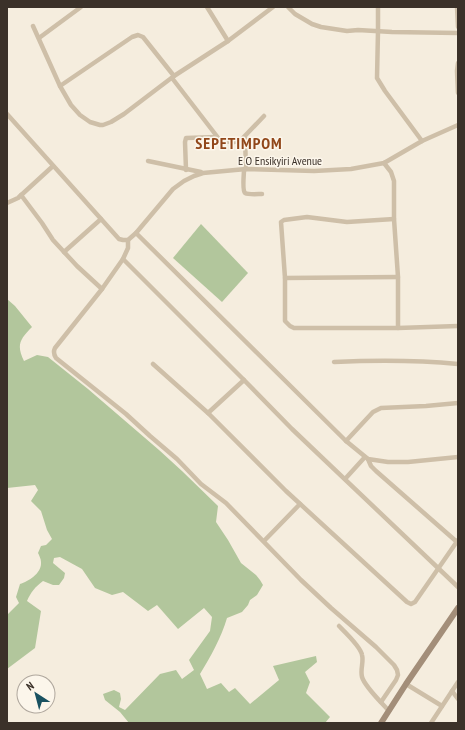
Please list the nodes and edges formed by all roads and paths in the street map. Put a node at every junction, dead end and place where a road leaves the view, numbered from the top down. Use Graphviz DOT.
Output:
graph roads {
  1 [pos="81,7"];
  2 [pos="207,7"];
  3 [pos="273,7"];
  4 [pos="288,7"];
  5 [pos="378,7"];
  6 [pos="457,7"];
  7 [pos="33,26"];
  8 [pos="458,27"];
  9 [pos="378,32"];
  10 [pos="458,33"];
  11 [pos="39,38"];
  12 [pos="228,41"];
  13 [pos="458,63"];
  14 [pos="173,77"];
  15 [pos="60,86"];
  16 [pos="458,93"];
  17 [pos="7,114"];
  18 [pos="264,116"];
  19 [pos="458,125"];
  20 [pos="217,137"];
  21 [pos="245,137"];
  22 [pos="422,141"];
  23 [pos="148,161"];
  24 [pos="384,163"];
  25 [pos="53,166"];
  26 [pos="245,169"];
  27 [pos="186,170"];
  28 [pos="203,173"];
  29 [pos="262,194"];
  30 [pos="22,195"];
  31 [pos="7,204"];
  32 [pos="101,219"];
  33 [pos="394,219"];
  34 [pos="136,233"];
  35 [pos="128,240"];
  36 [pos="64,252"];
  37 [pos="123,259"];
  38 [pos="398,277"];
  39 [pos="284,278"];
  40 [pos="102,289"];
  41 [pos="458,326"];
  42 [pos="398,328"];
  43 [pos="334,362"];
  44 [pos="153,364"];
  45 [pos="458,364"];
  46 [pos="244,380"];
  47 [pos="458,403"];
  48 [pos="208,413"];
  49 [pos="346,441"];
  50 [pos="458,457"];
  51 [pos="366,458"];
  52 [pos="345,479"];
  53 [pos="300,504"];
  54 [pos="264,541"];
  55 [pos="457,541"];
  56 [pos="439,568"];
  57 [pos="458,586"];
  58 [pos="458,608"];
  59 [pos="339,626"];
  60 [pos="458,682"];
  61 [pos="406,684"];
  62 [pos="452,691"];
  63 [pos="458,699"];
  64 [pos="381,702"];
  65 [pos="442,706"];
  66 [pos="389,711"];
  67 [pos="381,723"];
  68 [pos="431,723"];
  1 -- 11 [label="street"];
  2 -- 12 [label="street"];
  3 -- 12 [label="street"];
  4 -- 9 [label="street"];
  5 -- 9 [label="street"];
  6 -- 8 [label="street"];
  7 -- 11 [label="street"];
  9 -- 10 [label="street"];
  9 -- 22 [label="street"];
  11 -- 15 [label="street"];
  12 -- 14 [label="street"];
  13 -- 16 [label="street"];
  14 -- 15 [label="street"];
  14 -- 15 [label="street"];
  14 -- 20 [label="street"];
  17 -- 25 [label="street"];
  18 -- 21 [label="street"];
  19 -- 22 [label="street, E O Ensikyiri Avenue"];
  20 -- 21 [label="street"];
  20 -- 27 [label="street"];
  21 -- 26 [label="street"];
  22 -- 24 [label="street, E O Ensikyiri Avenue"];
  23 -- 27 [label="street"];
  24 -- 26 [label="street, E O Ensikyiri Avenue"];
  24 -- 33 [label="street"];
  25 -- 30 [label="street"];
  25 -- 32 [label="street"];
  26 -- 28 [label="street, E O Ensikyiri Avenue"];
  26 -- 29 [label="street"];
  27 -- 28 [label="street"];
  28 -- 34 [label="street, E O Ensikyiri Avenue"];
  30 -- 31 [label="street"];
  30 -- 36 [label="street"];
  32 -- 35 [label="street"];
  32 -- 36 [label="street"];
  33 -- 38 [label="street"];
  33 -- 39 [label="street"];
  34 -- 35 [label="street, E O Ensikyiri Avenue"];
  34 -- 49 [label="street"];
  35 -- 37 [label="street"];
  36 -- 40 [label="street"];
  37 -- 40 [label="street"];
  37 -- 46 [label="street"];
  38 -- 39 [label="street"];
  38 -- 42 [label="street"];
  39 -- 42 [label="street"];
  40 -- 54 [label="street"];
  41 -- 42 [label="street"];
  43 -- 45 [label="street"];
  44 -- 48 [label="street"];
  46 -- 48 [label="street"];
  46 -- 52 [label="street"];
  47 -- 49 [label="street"];
  48 -- 53 [label="street"];
  49 -- 51 [label="street"];
  50 -- 51 [label="street"];
  51 -- 52 [label="street"];
  51 -- 55 [label="street"];
  52 -- 56 [label="street"];
  53 -- 54 [label="street"];
  53 -- 56 [label="street"];
  54 -- 64 [label="street"];
  55 -- 56 [label="street"];
  56 -- 57 [label="street"];
  58 -- 61 [label="street"];
  59 -- 64 [label="street"];
  60 -- 62 [label="street"];
  61 -- 65 [label="street"];
  61 -- 66 [label="street"];
  62 -- 63 [label="street"];
  62 -- 65 [label="street"];
  64 -- 66 [label="street"];
  65 -- 68 [label="street"];
  66 -- 67 [label="street"];
}
